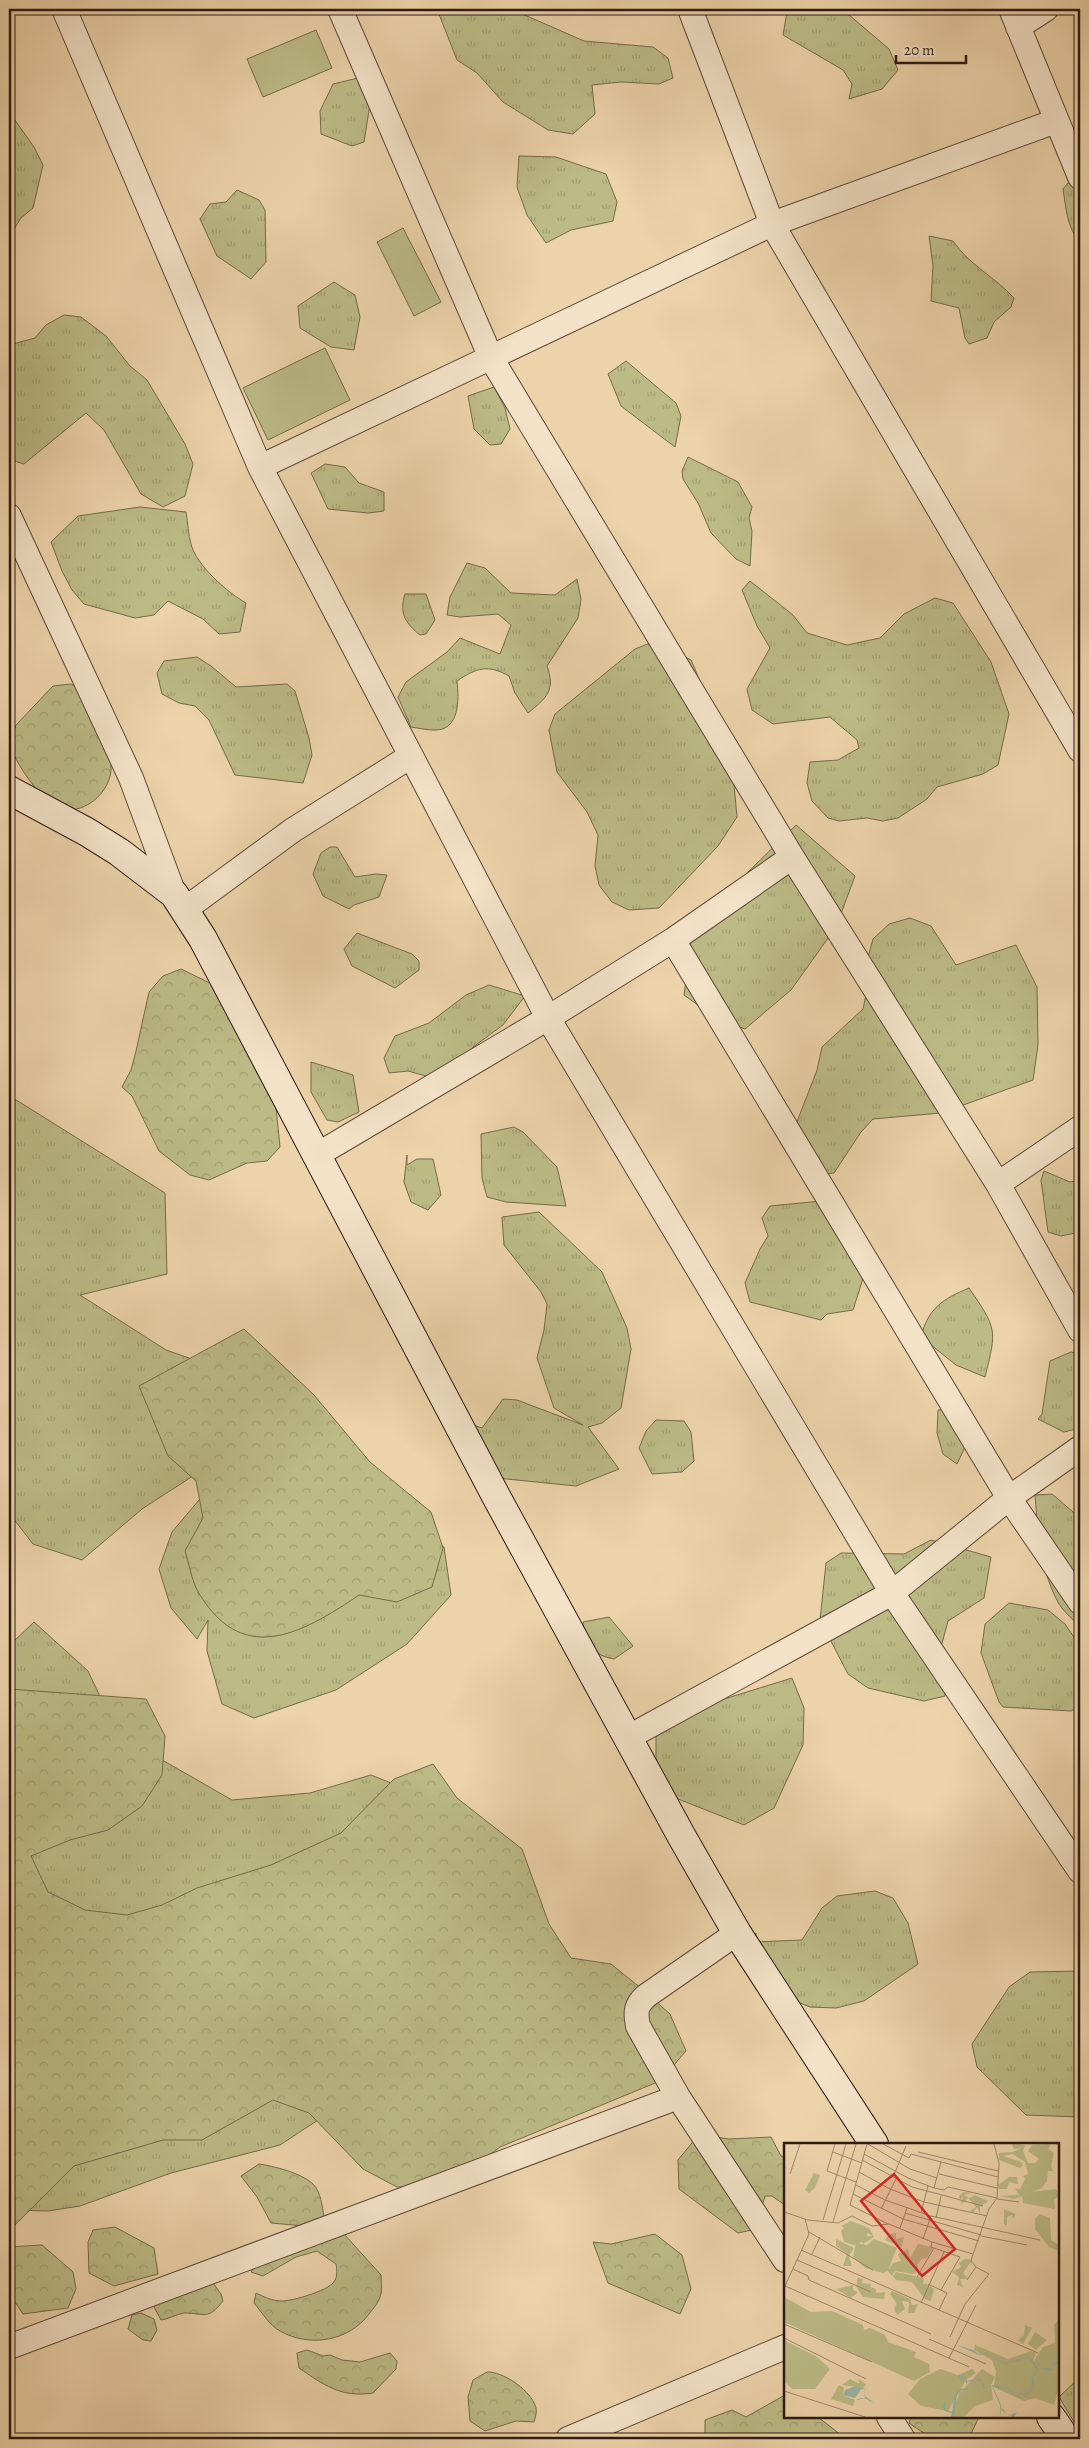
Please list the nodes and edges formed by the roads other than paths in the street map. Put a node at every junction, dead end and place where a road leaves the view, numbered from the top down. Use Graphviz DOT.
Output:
graph roads {
  1 [pos="64,9"];
  2 [pos="340,9"];
  3 [pos="690,9"];
  4 [pos="1046,9"];
  5 [pos="1015,18"];
  6 [pos="1056,121"];
  7 [pos="1080,177"];
  8 [pos="772,224"];
  9 [pos="491,358"];
  10 [pos="260,467"];
  11 [pos="9,516"];
  12 [pos="1080,750"];
  13 [pos="412,756"];
  14 [pos="9,790"];
  15 [pos="792,858"];
  16 [pos="179,902"];
  17 [pos="673,940"];
  18 [pos="548,1018"];
  19 [pos="1080,1128"];
  20 [pos="317,1155"];
  21 [pos="998,1184"];
  22 [pos="1080,1330"];
  23 [pos="1080,1448"];
  24 [pos="1009,1498"];
  25 [pos="892,1593"];
  26 [pos="1080,1602"];
  27 [pos="628,1738"];
  28 [pos="1080,1871"];
  29 [pos="737,1933"];
  30 [pos="678,2097"];
  31 [pos="873,2143"];
  32 [pos="784,2258"];
  33 [pos="9,2347"];
  34 [pos="784,2347"];
  35 [pos="890,2418"];
  36 [pos="1052,2418"];
  37 [pos="568,2439"];
  38 [pos="903,2439"];
  39 [pos="1066,2439"];
  1 -- 10 [label="street"];
  2 -- 9 [label="street"];
  3 -- 8 [label="street"];
  4 -- 5 [label="street"];
  5 -- 6 [label="street"];
  6 -- 7 [label="street"];
  6 -- 8 [label="street"];
  8 -- 9 [label="street"];
  8 -- 12 [label="street"];
  9 -- 10 [label="street"];
  9 -- 15 [label="street"];
  10 -- 13 [label="street"];
  11 -- 16 [label="street"];
  13 -- 16 [label="street"];
  13 -- 18 [label="street"];
  14 -- 16 [label="main road"];
  15 -- 17 [label="street"];
  15 -- 21 [label="street"];
  16 -- 20 [label="main road"];
  17 -- 18 [label="street"];
  17 -- 24 [label="street"];
  18 -- 20 [label="street"];
  18 -- 25 [label="street"];
  19 -- 21 [label="street"];
  20 -- 27 [label="main road"];
  21 -- 22 [label="street"];
  23 -- 24 [label="street"];
  24 -- 25 [label="street"];
  24 -- 26 [label="street"];
  25 -- 27 [label="street"];
  25 -- 28 [label="street"];
  27 -- 29 [label="main road"];
  29 -- 30 [label="street"];
  29 -- 31 [label="main road"];
  30 -- 32 [label="street"];
  30 -- 33 [label="street"];
  34 -- 37 [label="street"];
  35 -- 38 [label="street"];
  36 -- 39 [label="main road"];
}
